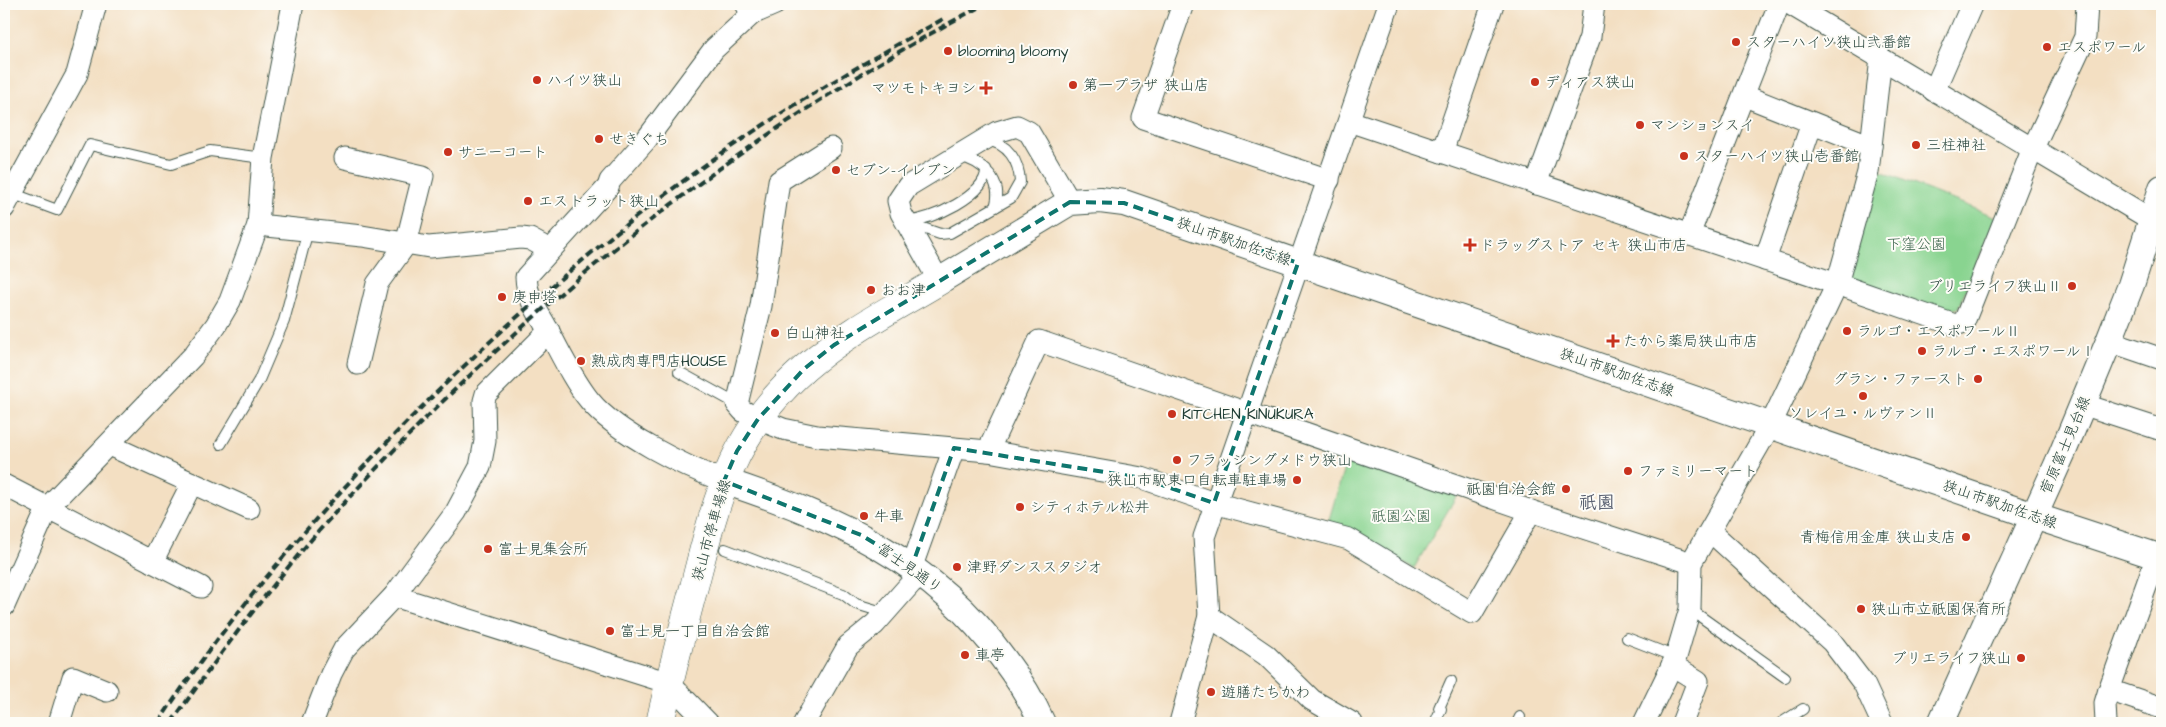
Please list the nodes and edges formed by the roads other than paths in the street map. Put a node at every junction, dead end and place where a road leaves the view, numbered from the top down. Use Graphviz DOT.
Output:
graph roads {
  1 [pos="96,4"];
  2 [pos="293,4"];
  3 [pos="775,4"];
  4 [pos="1183,4"];
  5 [pos="1389,4"];
  6 [pos="1493,4"];
  7 [pos="1594,4"];
  8 [pos="1779,4"];
  9 [pos="1790,4"];
  10 [pos="1972,4"];
  11 [pos="2087,4"];
  12 [pos="749,9"];
  13 [pos="1881,58"];
  14 [pos="1934,91"];
  15 [pos="1744,96"];
  16 [pos="1349,121"];
  17 [pos="1812,123"];
  18 [pos="985,140"];
  19 [pos="1871,146"];
  20 [pos="831,148"];
  21 [pos="2033,148"];
  22 [pos="1442,152"];
  23 [pos="958,156"];
  24 [pos="263,158"];
  25 [pos="345,158"];
  26 [pos="986,169"];
  27 [pos="1329,180"];
  28 [pos="1536,184"];
  29 [pos="2162,188"];
  30 [pos="6,197"];
  31 [pos="1070,202"];
  32 [pos="995,207"];
  33 [pos="905,222"];
  34 [pos="2157,223"];
  35 [pos="258,225"];
  36 [pos="308,230"];
  37 [pos="1689,235"];
  38 [pos="406,244"];
  39 [pos="550,250"];
  40 [pos="1765,260"];
  41 [pos="1298,263"];
  42 [pos="939,281"];
  43 [pos="1837,284"];
  44 [pos="549,331"];
  45 [pos="2109,341"];
  46 [pos="2162,359"];
  47 [pos="358,364"];
  48 [pos="679,372"];
  49 [pos="2082,404"];
  50 [pos="1247,411"];
  51 [pos="748,412"];
  52 [pos="1770,424"];
  53 [pos="2162,430"];
  54 [pos="221,444"];
  55 [pos="109,445"];
  56 [pos="954,448"];
  57 [pos="988,451"];
  58 [pos="724,481"];
  59 [pos="192,483"];
  60 [pos="4,485"];
  61 [pos="1214,503"];
  62 [pos="48,507"];
  63 [pos="249,509"];
  64 [pos="1531,510"];
  65 [pos="2034,516"];
  66 [pos="1710,531"];
  67 [pos="725,549"];
  68 [pos="2160,557"];
  69 [pos="152,562"];
  70 [pos="1691,563"];
  71 [pos="917,569"];
  72 [pos="202,587"];
  73 [pos="394,596"];
  74 [pos="4,606"];
  75 [pos="1690,609"];
  76 [pos="886,613"];
  77 [pos="1209,616"];
  78 [pos="1627,638"];
  79 [pos="1674,661"];
  80 [pos="1785,676"];
  81 [pos="1451,681"];
  82 [pos="669,683"];
  83 [pos="2109,690"];
  84 [pos="107,691"];
  85 [pos="1803,708"];
  86 [pos="2162,708"];
  87 [pos="59,723"];
  88 [pos="312,723"];
  89 [pos="660,723"];
  90 [pos="708,723"];
  91 [pos="804,723"];
  92 [pos="1042,723"];
  93 [pos="1180,723"];
  94 [pos="1352,723"];
  95 [pos="1435,723"];
  96 [pos="1644,723"];
  97 [pos="1682,723"];
  98 [pos="1780,723"];
  99 [pos="1882,723"];
  100 [pos="1941,723"];
  101 [pos="2106,723"];
  1 -- 30 [label="street"];
  2 -- 24 [label="street"];
  3 -- 12 [label="street"];
  4 -- 27 [label="street"];
  5 -- 16 [label="street"];
  6 -- 22 [label="street"];
  7 -- 28 [label="street"];
  8 -- 15 [label="street"];
  9 -- 13 [label="street"];
  10 -- 14 [label="street"];
  11 -- 21 [label="street"];
  12 -- 39 [label="street"];
  13 -- 14 [label="street"];
  13 -- 19 [label="street"];
  14 -- 21 [label="street"];
  15 -- 17 [label="street"];
  15 -- 37 [label="street"];
  16 -- 22 [label="street"];
  16 -- 27 [label="street"];
  17 -- 19 [label="street"];
  17 -- 40 [label="street"];
  18 -- 23 [label="street"];
  18 -- 31 [label="street"];
  18 -- 32 [label="lane"];
  19 -- 43 [label="street"];
  20 -- 51 [label="street"];
  21 -- 34 [label="street"];
  21 -- 43 [label="street"];
  22 -- 28 [label="street"];
  23 -- 26 [label="lane"];
  23 -- 33 [label="street"];
  24 -- 30 [label="lane"];
  24 -- 35 [label="street"];
  25 -- 38 [label="street"];
  26 -- 32 [label="lane"];
  26 -- 33 [label="lane"];
  27 -- 41 [label="street"];
  28 -- 37 [label="street"];
  29 -- 34 [label="street, 菅原富士見台線"];
  31 -- 41 [label="street, 狭山市駅加佐志線"];
  31 -- 42 [label="street"];
  32 -- 33 [label="lane"];
  33 -- 42 [label="street"];
  34 -- 45 [label="street, 菅原富士見台線"];
  35 -- 36 [label="street"];
  35 -- 55 [label="street"];
  36 -- 38 [label="street"];
  36 -- 54 [label="lane"];
  37 -- 40 [label="street"];
  38 -- 39 [label="street"];
  38 -- 47 [label="street"];
  39 -- 44 [label="street"];
  40 -- 43 [label="street"];
  41 -- 50 [label="street"];
  41 -- 52 [label="street, 狭山市駅加佐志線"];
  42 -- 51 [label="main road, 狭山市停車場線"];
  43 -- 52 [label="street"];
  44 -- 58 [label="street"];
  44 -- 73 [label="street"];
  45 -- 46 [label="street"];
  45 -- 49 [label="street, 菅原富士見台線"];
  48 -- 51 [label="lane"];
  49 -- 53 [label="street"];
  49 -- 65 [label="street, 菅原富士見台線"];
  50 -- 57 [label="street"];
  50 -- 61 [label="street"];
  50 -- 64 [label="street"];
  51 -- 56 [label="street"];
  51 -- 58 [label="main road, 狭山市停車場線"];
  52 -- 65 [label="street, 狭山市駅加佐志線"];
  52 -- 66 [label="street"];
  55 -- 59 [label="street"];
  55 -- 62 [label="street"];
  56 -- 57 [label="street"];
  56 -- 71 [label="street"];
  57 -- 61 [label="street"];
  58 -- 71 [label="street, 富士見通り"];
  58 -- 82 [label="main road, 狭山市停車場線"];
  59 -- 63 [label="street"];
  59 -- 69 [label="street"];
  60 -- 62 [label="street"];
  61 -- 64 [label="street"];
  61 -- 77 [label="street"];
  62 -- 69 [label="street"];
  62 -- 74 [label="street"];
  64 -- 70 [label="street"];
  65 -- 68 [label="street, 狭山市駅加佐志線"];
  65 -- 100 [label="street, 菅原富士見台線"];
  66 -- 70 [label="street"];
  66 -- 99 [label="street"];
  67 -- 76 [label="lane"];
  68 -- 83 [label="street"];
  69 -- 72 [label="street"];
  70 -- 75 [label="street"];
  71 -- 76 [label="street"];
  71 -- 92 [label="street, 富士見通り"];
  73 -- 82 [label="street"];
  73 -- 88 [label="street"];
  75 -- 79 [label="street"];
  75 -- 80 [label="lane"];
  76 -- 91 [label="street"];
  77 -- 93 [label="street"];
  77 -- 94 [label="street"];
  78 -- 79 [label="lane"];
  79 -- 96 [label="street"];
  79 -- 97 [label="street"];
  81 -- 95 [label="lane"];
  82 -- 89 [label="main road, 狭山市停車場線"];
  82 -- 90 [label="street"];
  83 -- 86 [label="street"];
  83 -- 101 [label="street"];
  84 -- 87 [label="street"];
  85 -- 98 [label="lane"];
}
